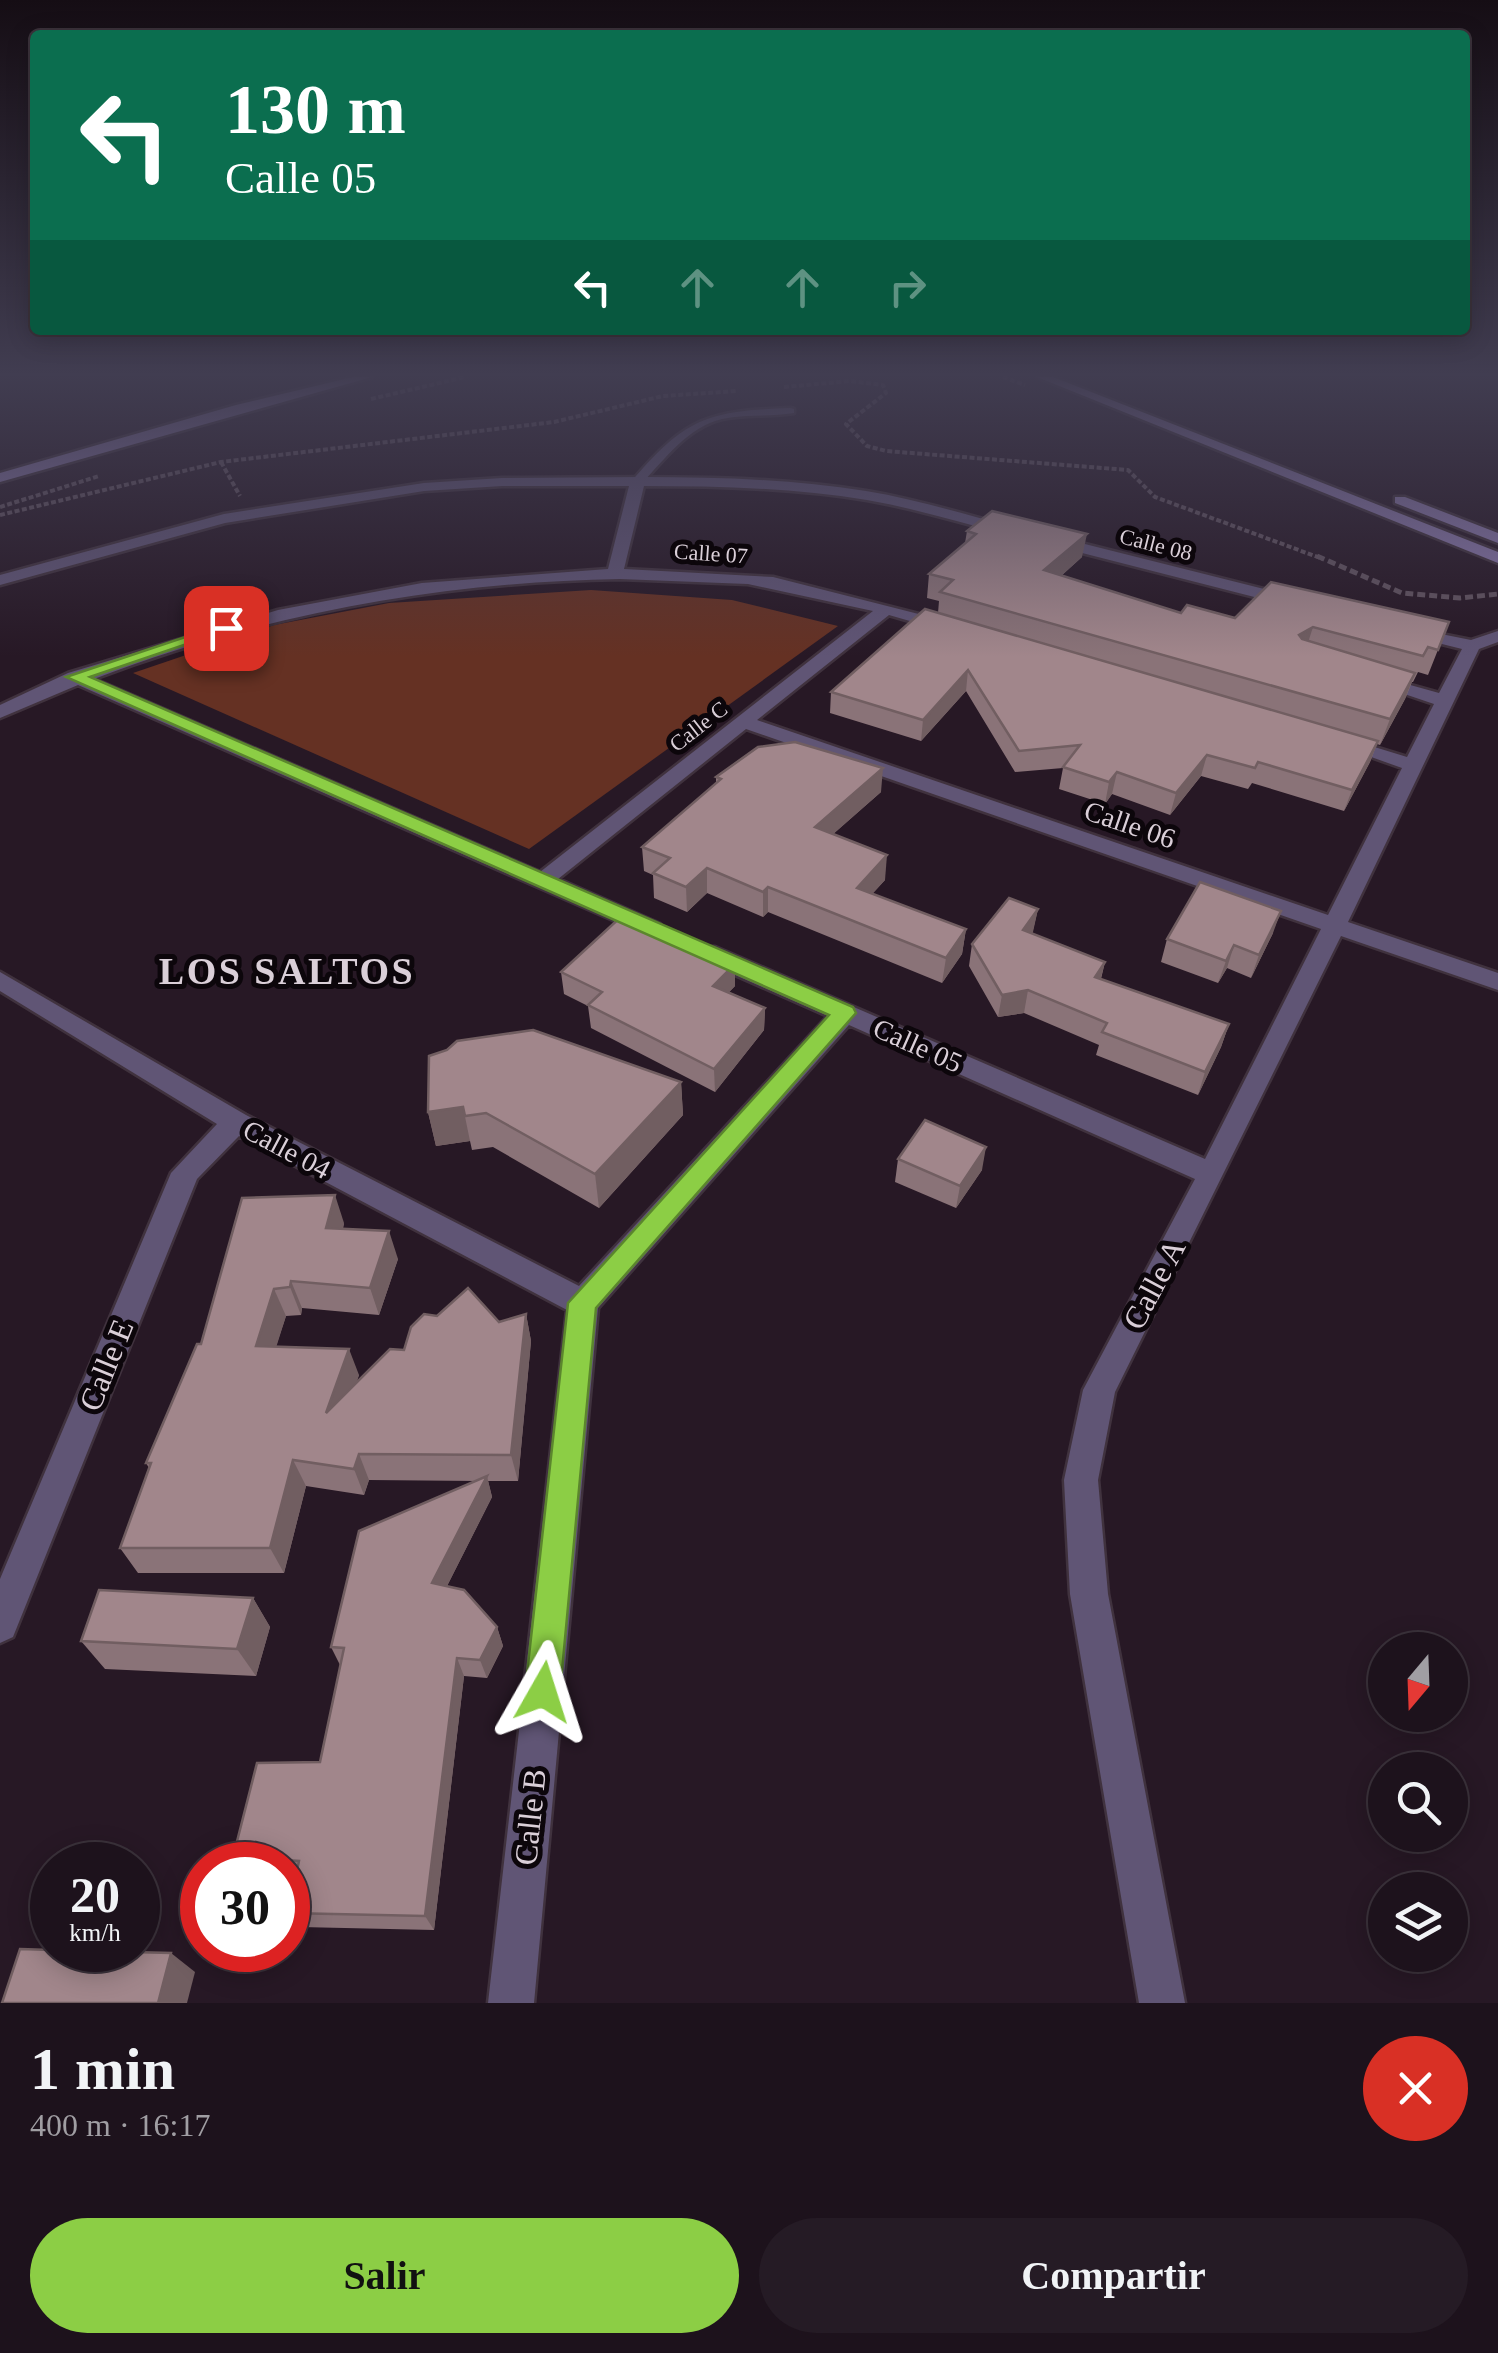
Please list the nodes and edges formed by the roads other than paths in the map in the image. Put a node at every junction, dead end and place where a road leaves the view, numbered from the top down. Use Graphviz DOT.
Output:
graph roads {
  1 [pos="26,470"];
  2 [pos="648,470"];
  3 [pos="1279,470"];
  4 [pos="0,478"];
  5 [pos="638,481"];
  6 [pos="1390,496"];
  7 [pos="1023,534"];
  8 [pos="1498,538"];
  9 [pos="1042,539"];
  10 [pos="1498,558"];
  11 [pos="615,574"];
  12 [pos="0,580"];
  13 [pos="1311,606"];
  14 [pos="885,610"];
  15 [pos="1388,626"];
  16 [pos="961,631"];
  17 [pos="1485,641"];
  18 [pos="1357,676"];
  19 [pos="75,677"];
  20 [pos="1445,701"];
  21 [pos="0,712"];
  22 [pos="743,722"];
  23 [pos="1318,736"];
  24 [pos="1413,765"];
  25 [pos="542,881"];
  26 [pos="1332,926"];
  27 [pos="0,980"];
  28 [pos="1498,982"];
  29 [pos="845,1013"];
  30 [pos="236,1122"];
  31 [pos="1212,1174"];
  32 [pos="582,1303"];
  33 [pos="0,1624"];
  34 [pos="511,2003"];
  35 [pos="1162,2003"];
  1 -- 4 [label="main road"];
  2 -- 5 [label="lane"];
  3 -- 10 [label="main road"];
  5 -- 7 [label="street"];
  5 -- 11 [label="street"];
  5 -- 12 [label="street"];
  6 -- 8 [label="main road"];
  9 -- 13 [label="street, Calle 08"];
  11 -- 14 [label="street, Calle 07"];
  11 -- 19 [label="street, Calle 07"];
  14 -- 16 [label="street, Calle 07"];
  14 -- 22 [label="street, Calle C"];
  15 -- 17 [label="street"];
  17 -- 20 [label="street, Calle A"];
  18 -- 20 [label="street"];
  19 -- 21 [label="street, Calle 07"];
  19 -- 25 [label="street, Calle 05"];
  20 -- 24 [label="street, Calle A"];
  22 -- 25 [label="street, Calle C"];
  22 -- 26 [label="street, Calle 06"];
  23 -- 24 [label="street"];
  24 -- 26 [label="street, Calle A"];
  25 -- 29 [label="street, Calle 05"];
  26 -- 28 [label="street, Calle 06"];
  26 -- 31 [label="street, Calle A"];
  27 -- 30 [label="street, Calle 04"];
  29 -- 31 [label="street, Calle 05"];
  29 -- 32 [label="street"];
  30 -- 32 [label="street, Calle 04"];
  30 -- 33 [label="street, Calle E"];
  31 -- 35 [label="street, Calle A"];
  32 -- 34 [label="street, Calle B"];
}
